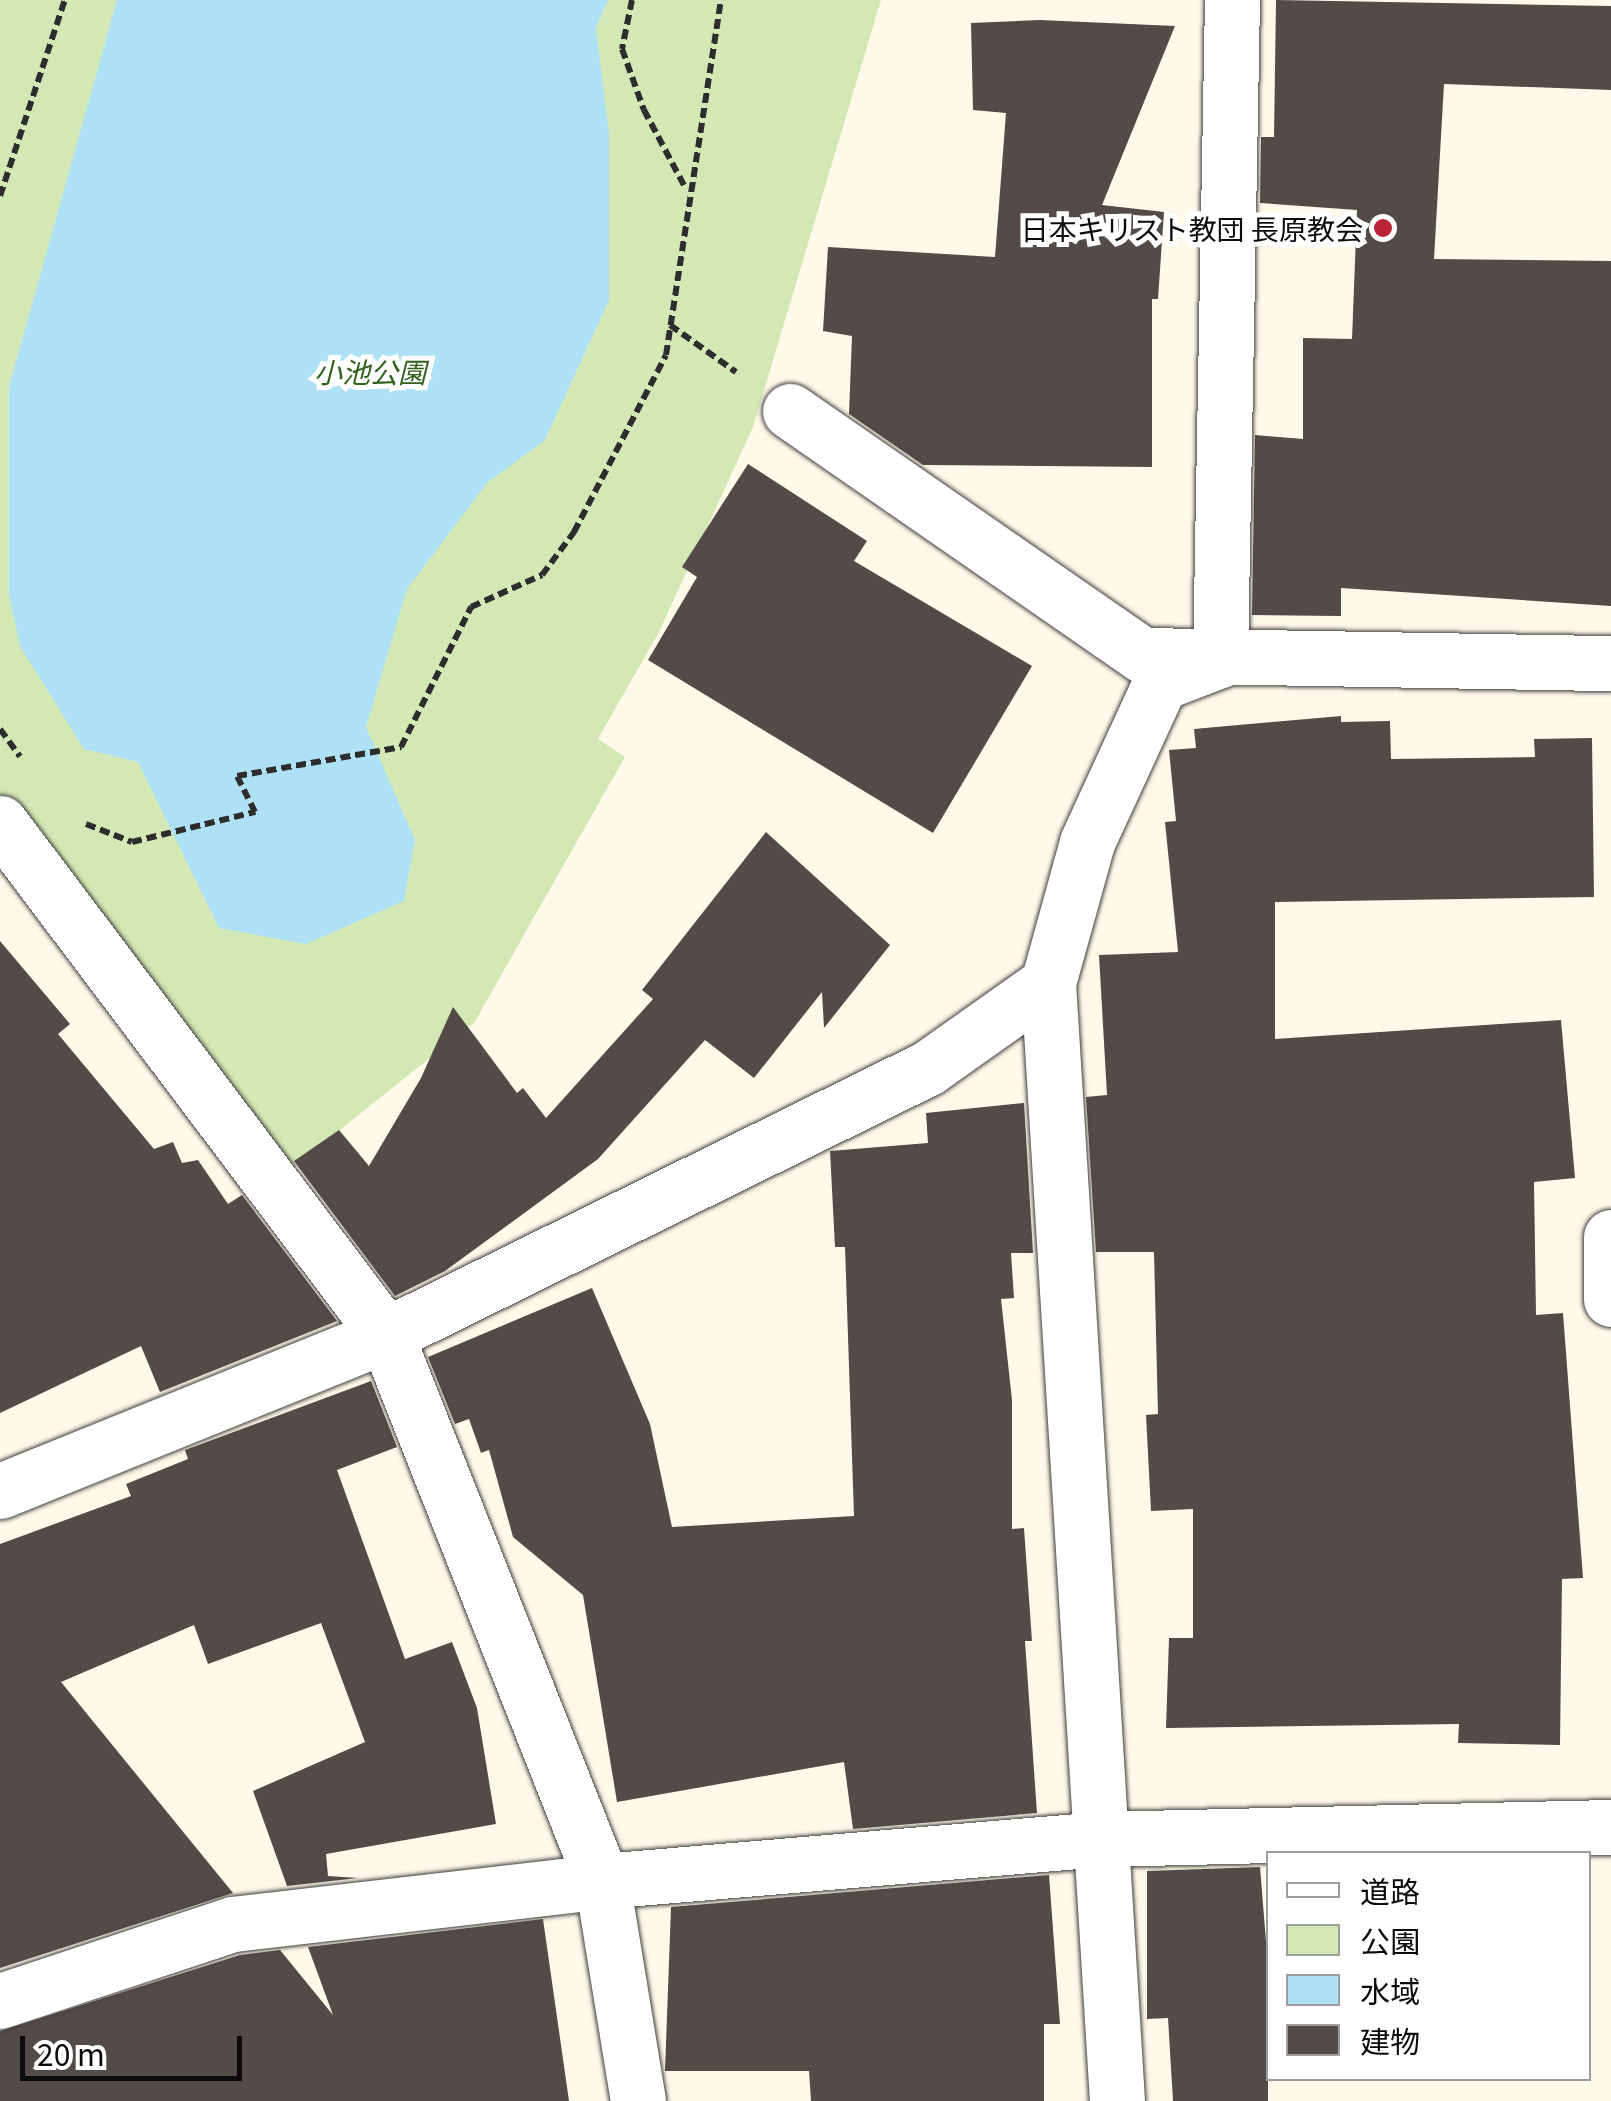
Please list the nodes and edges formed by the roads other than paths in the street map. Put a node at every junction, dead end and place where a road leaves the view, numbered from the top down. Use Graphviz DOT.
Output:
graph roads {
  1 [pos="1232,0"];
  2 [pos="790,411"];
  3 [pos="1220,660"];
  4 [pos="1611,663"];
  5 [pos="0,823"];
  6 [pos="1048,984"];
  7 [pos="1611,1237"];
  8 [pos="1611,1299"];
  9 [pos="386,1335"];
  10 [pos="0,1491"];
  11 [pos="1611,1827"];
  12 [pos="1101,1839"];
  13 [pos="602,1881"];
  14 [pos="0,2001"];
  15 [pos="638,2101"];
  16 [pos="1117,2101"];
  1 -- 3 [label="street"];
  2 -- 3 [label="street"];
  3 -- 4 [label="street"];
  3 -- 6 [label="street"];
  5 -- 9 [label="street"];
  6 -- 9 [label="street"];
  6 -- 12 [label="street"];
  7 -- 8 [label="street"];
  9 -- 10 [label="street"];
  9 -- 13 [label="street"];
  11 -- 12 [label="street"];
  12 -- 13 [label="street"];
  12 -- 16 [label="street"];
  13 -- 14 [label="street"];
  13 -- 15 [label="street"];
}
